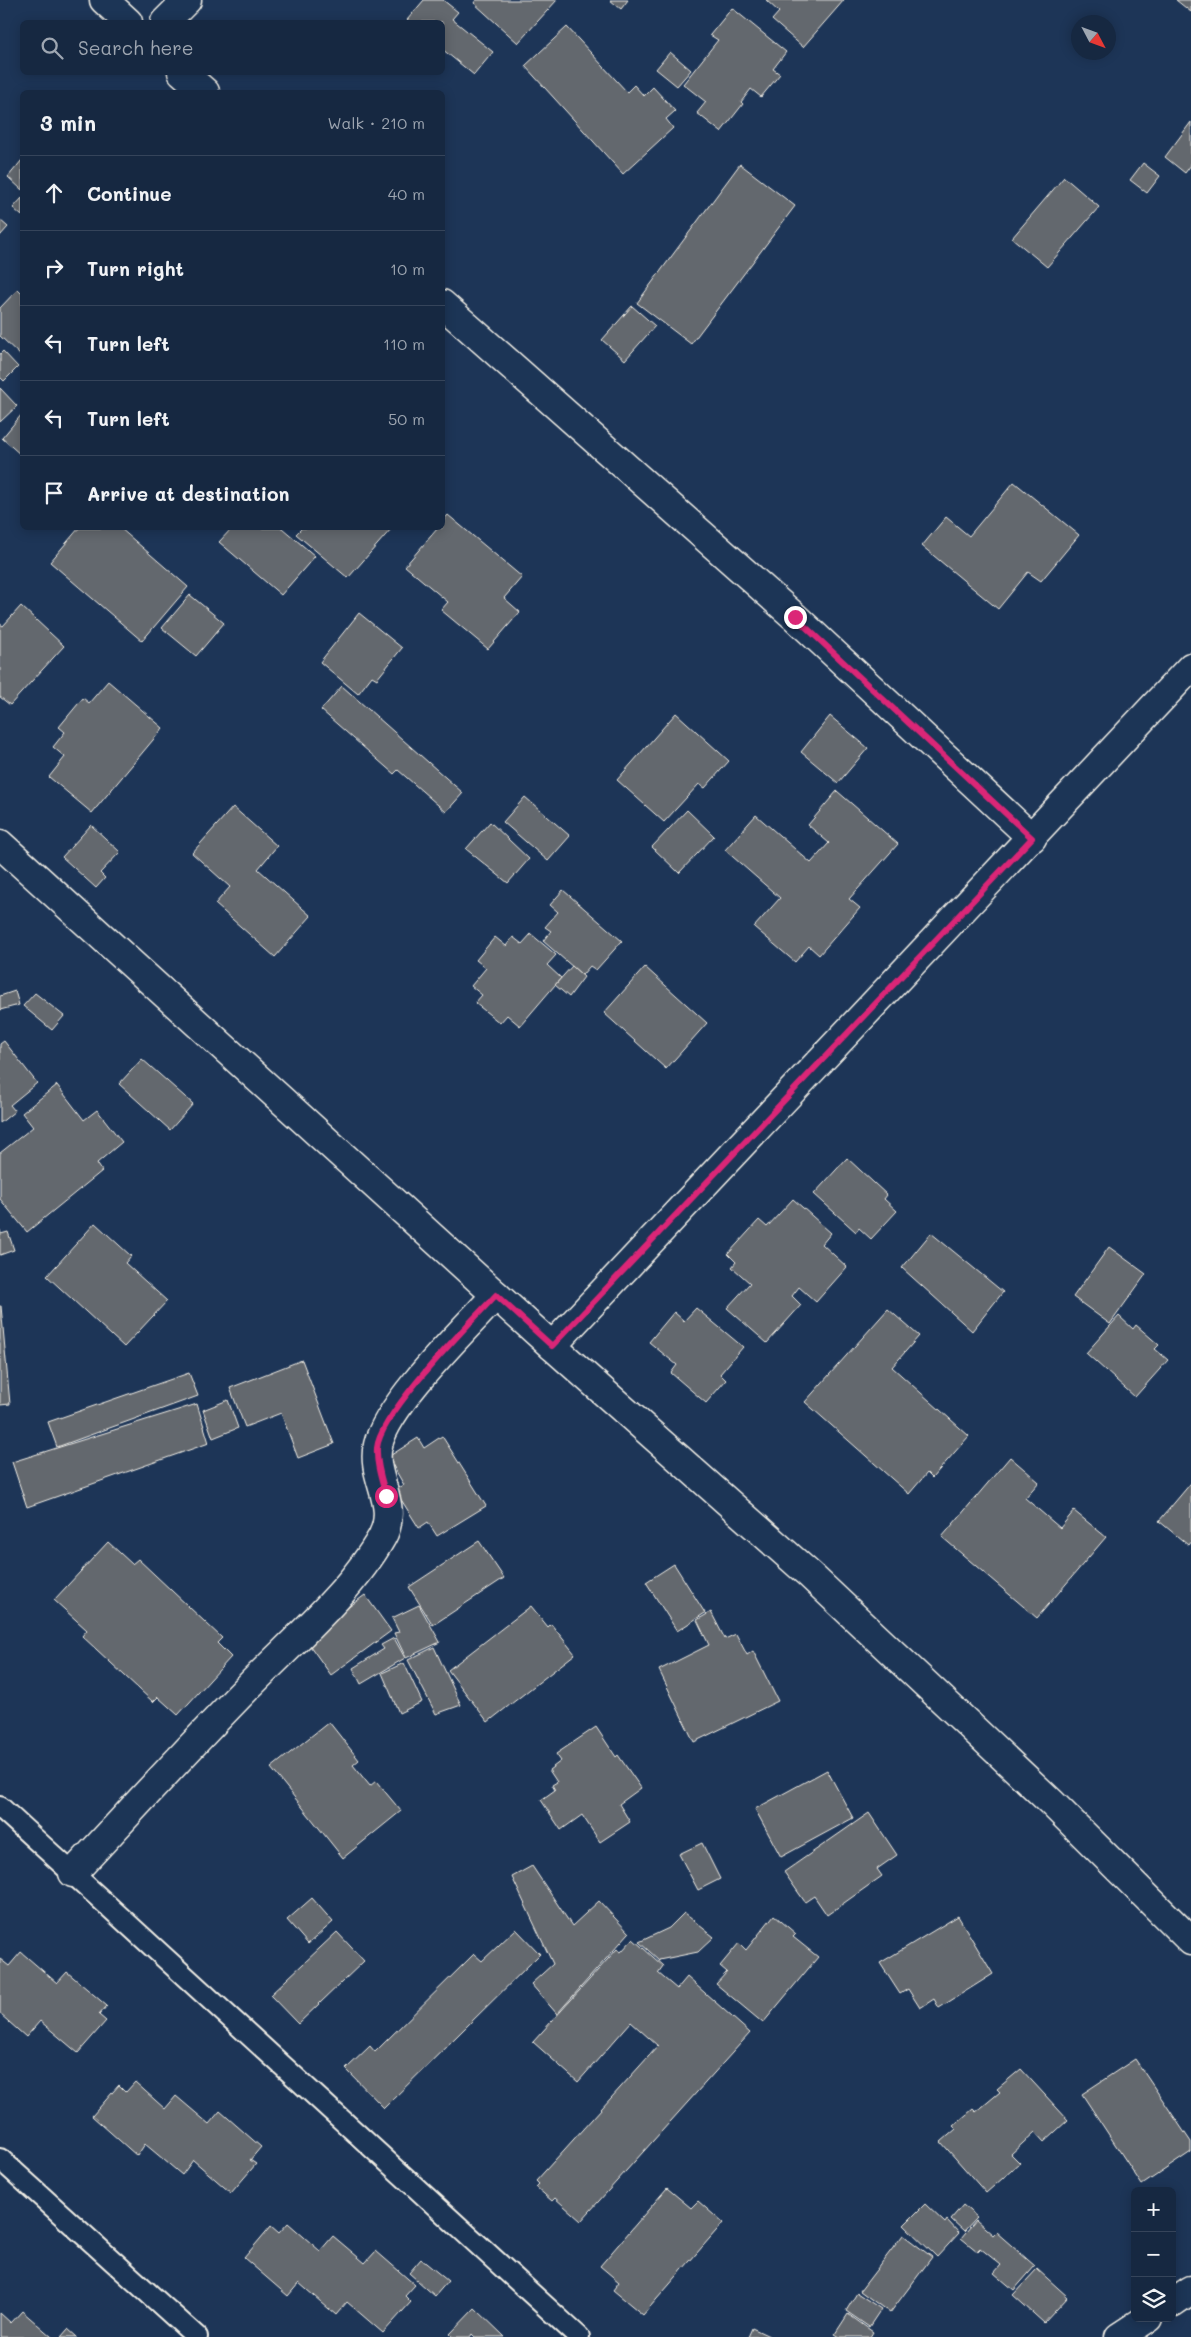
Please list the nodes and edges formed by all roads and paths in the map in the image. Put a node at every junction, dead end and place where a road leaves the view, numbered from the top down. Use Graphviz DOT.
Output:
graph roads {
  1 [pos="104,0"];
  2 [pos="187,0"];
  3 [pos="126,20"];
  4 [pos="167,20"];
  5 [pos="185,75"];
  6 [pos="203,90"];
  7 [pos="445,307"];
  8 [pos="1191,666"];
  9 [pos="1032,838"];
  10 [pos="2,848"];
  11 [pos="496,1295"];
  12 [pos="552,1346"];
  13 [pos="0,1807"];
  14 [pos="73,1873"];
  15 [pos="1191,1940"];
  16 [pos="0,2159"];
  17 [pos="1191,2290"];
  18 [pos="1176,2299"];
  19 [pos="1142,2322"];
  20 [pos="197,2337"];
  21 [pos="579,2337"];
  22 [pos="1119,2337"];
  1 -- 3 [label="street"];
  2 -- 4 [label="street"];
  5 -- 6 [label="street"];
  7 -- 9 [label="street"];
  8 -- 9 [label="street"];
  9 -- 12 [label="street"];
  10 -- 11 [label="street"];
  11 -- 12 [label="street"];
  11 -- 14 [label="street"];
  12 -- 15 [label="street"];
  13 -- 14 [label="lane"];
  14 -- 21 [label="lane"];
  16 -- 20 [label="lane"];
  17 -- 18 [label="street"];
  19 -- 22 [label="street"];
}
